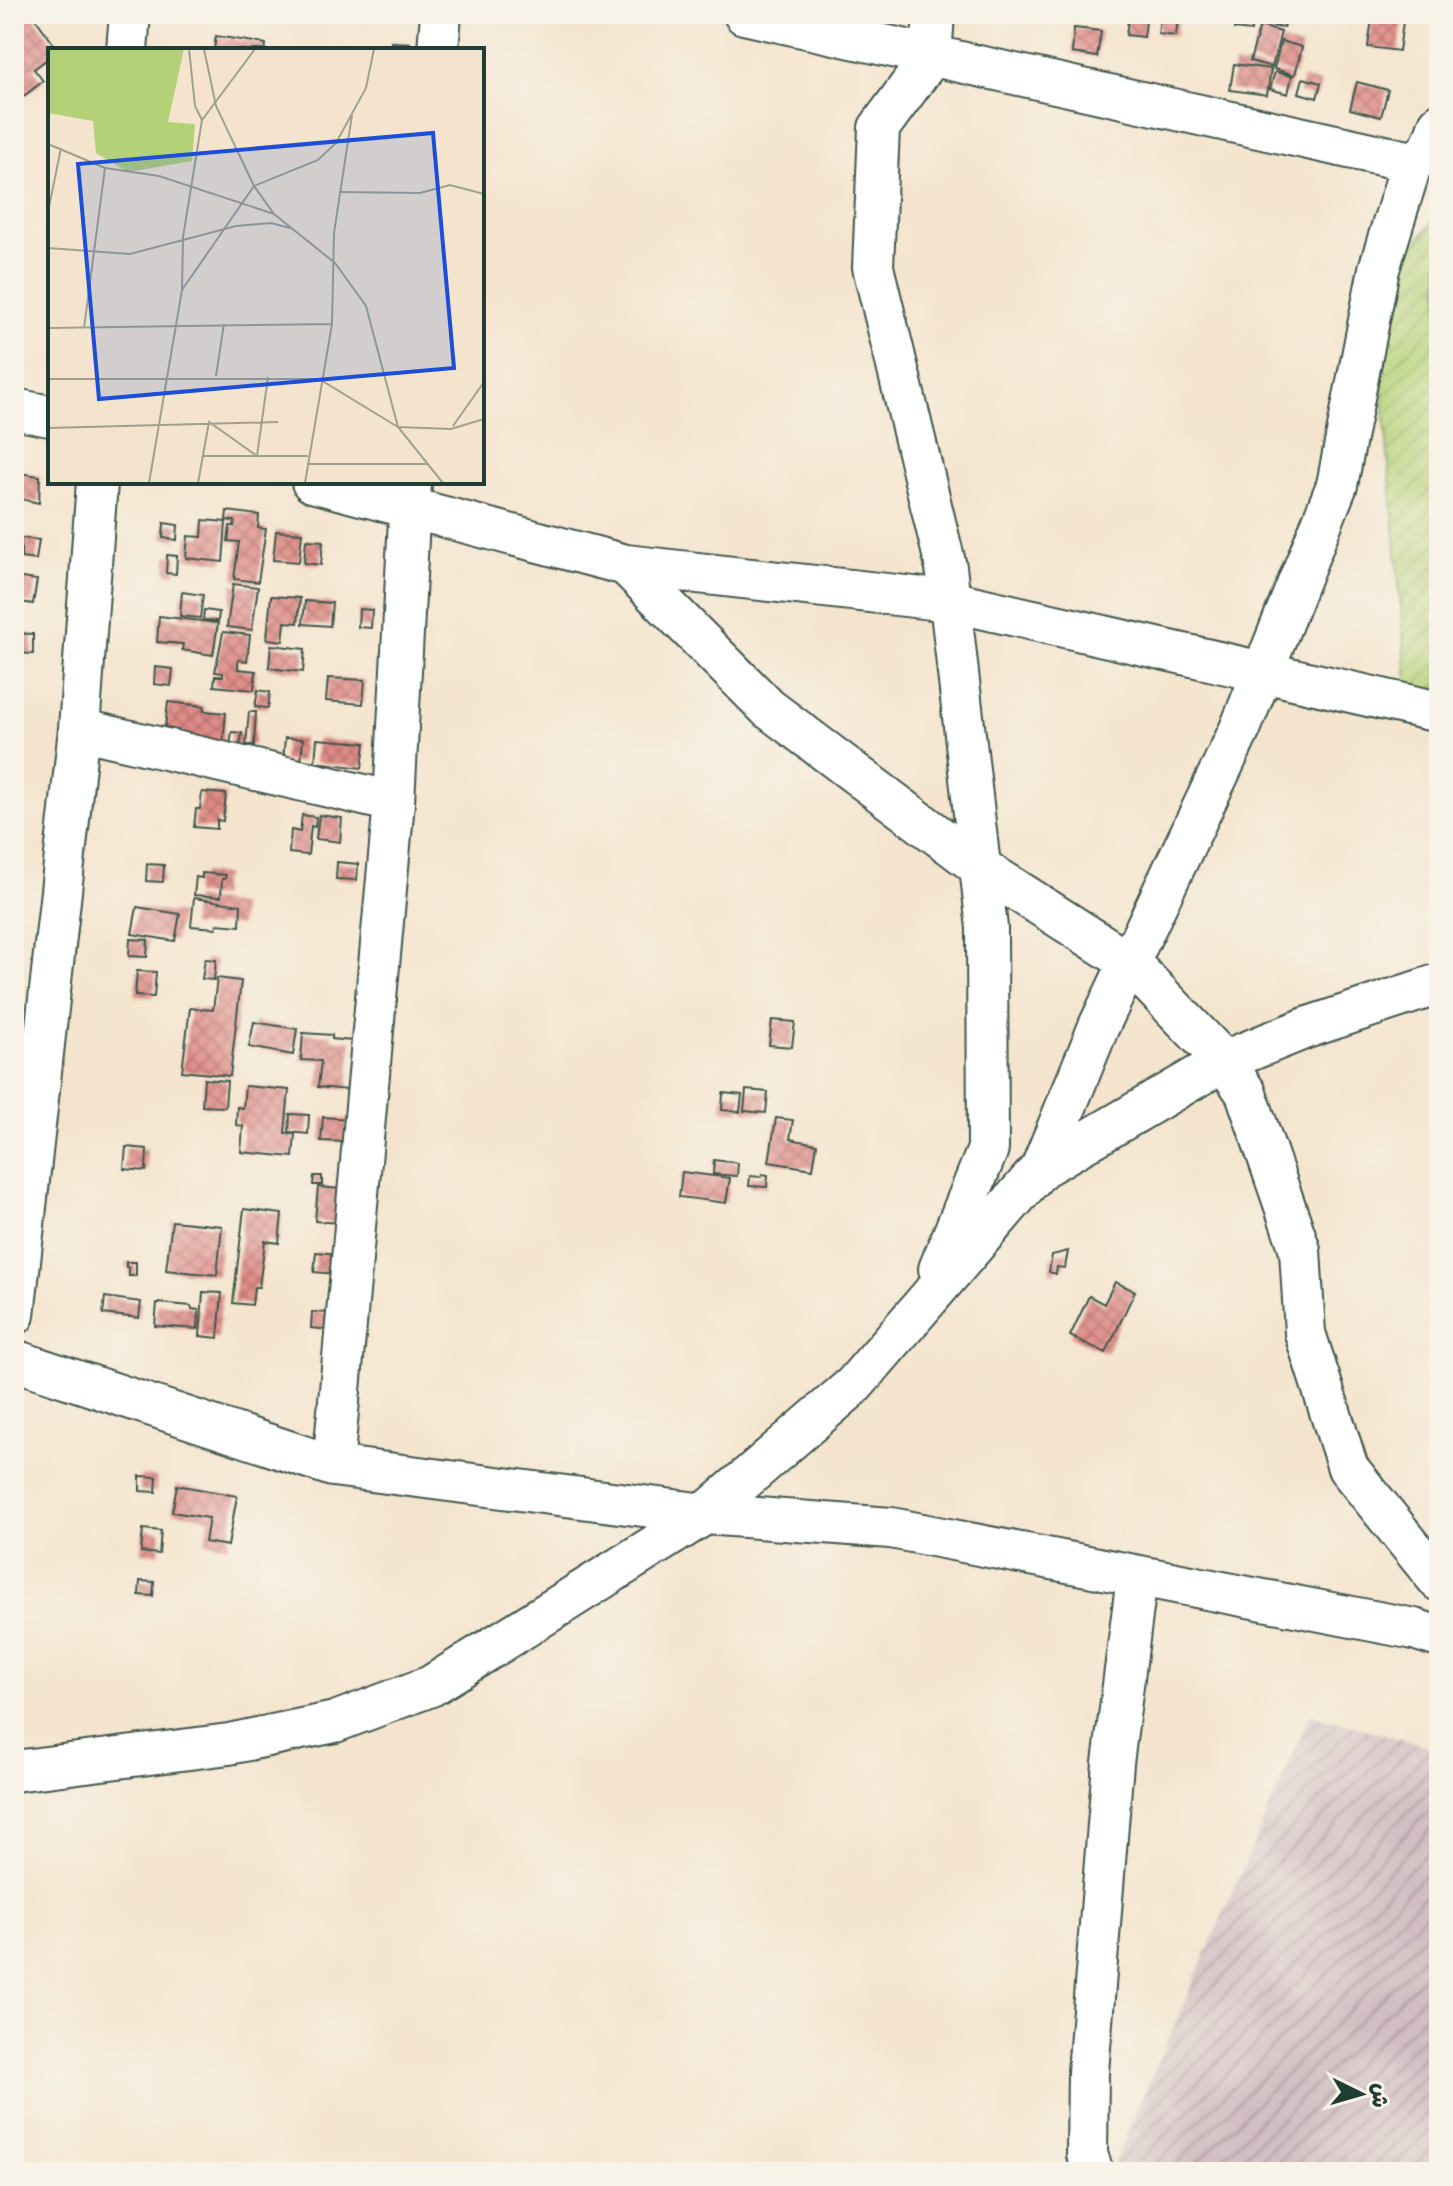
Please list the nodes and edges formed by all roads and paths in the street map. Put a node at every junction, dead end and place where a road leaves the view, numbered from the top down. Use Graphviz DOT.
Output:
graph roads {
  1 [pos="130,14"];
  2 [pos="441,14"];
  3 [pos="744,14"];
  4 [pos="934,14"];
  5 [pos="127,48"];
  6 [pos="438,48"];
  7 [pos="931,57"];
  8 [pos="1439,124"];
  9 [pos="1412,162"];
  10 [pos="14,409"];
  11 [pos="48,416"];
  12 [pos="97,484"];
  13 [pos="327,484"];
  14 [pos="410,495"];
  15 [pos="626,565"];
  16 [pos="950,601"];
  17 [pos="1263,672"];
  18 [pos="1439,712"];
  19 [pos="79,729"];
  20 [pos="394,802"];
  21 [pos="980,867"];
  22 [pos="1129,962"];
  23 [pos="1439,984"];
  24 [pos="30,1042"];
  25 [pos="1224,1061"];
  26 [pos="1041,1168"];
  27 [pos="927,1300"];
  28 [pos="14,1315"];
  29 [pos="14,1360"];
  30 [pos="333,1466"];
  31 [pos="705,1514"];
  32 [pos="1137,1577"];
  33 [pos="1439,1581"];
  34 [pos="1439,1637"];
  35 [pos="14,1771"];
  36 [pos="1093,2172"];
  1 -- 5 [label="street"];
  2 -- 6 [label="street"];
  3 -- 7 [label="street"];
  4 -- 7 [label="street"];
  7 -- 9 [label="street"];
  7 -- 16 [label="street"];
  8 -- 9 [label="street"];
  9 -- 17 [label="street"];
  10 -- 11 [label="street"];
  12 -- 19 [label="street"];
  13 -- 14 [label="street"];
  14 -- 15 [label="street"];
  14 -- 20 [label="street"];
  15 -- 16 [label="street"];
  15 -- 21 [label="street"];
  16 -- 17 [label="street"];
  16 -- 21 [label="street"];
  17 -- 18 [label="street"];
  17 -- 22 [label="street"];
  19 -- 20 [label="street"];
  19 -- 24 [label="street"];
  20 -- 30 [label="street"];
  21 -- 22 [label="street"];
  21 -- 27 [label="street"];
  22 -- 25 [label="street"];
  22 -- 26 [label="street"];
  23 -- 25 [label="street"];
  24 -- 28 [label="street"];
  25 -- 26 [label="street"];
  25 -- 33 [label="street"];
  26 -- 27 [label="street"];
  27 -- 31 [label="street"];
  29 -- 30 [label="street"];
  30 -- 31 [label="street"];
  31 -- 32 [label="street"];
  31 -- 35 [label="street"];
  32 -- 34 [label="street"];
  32 -- 36 [label="street"];
}
